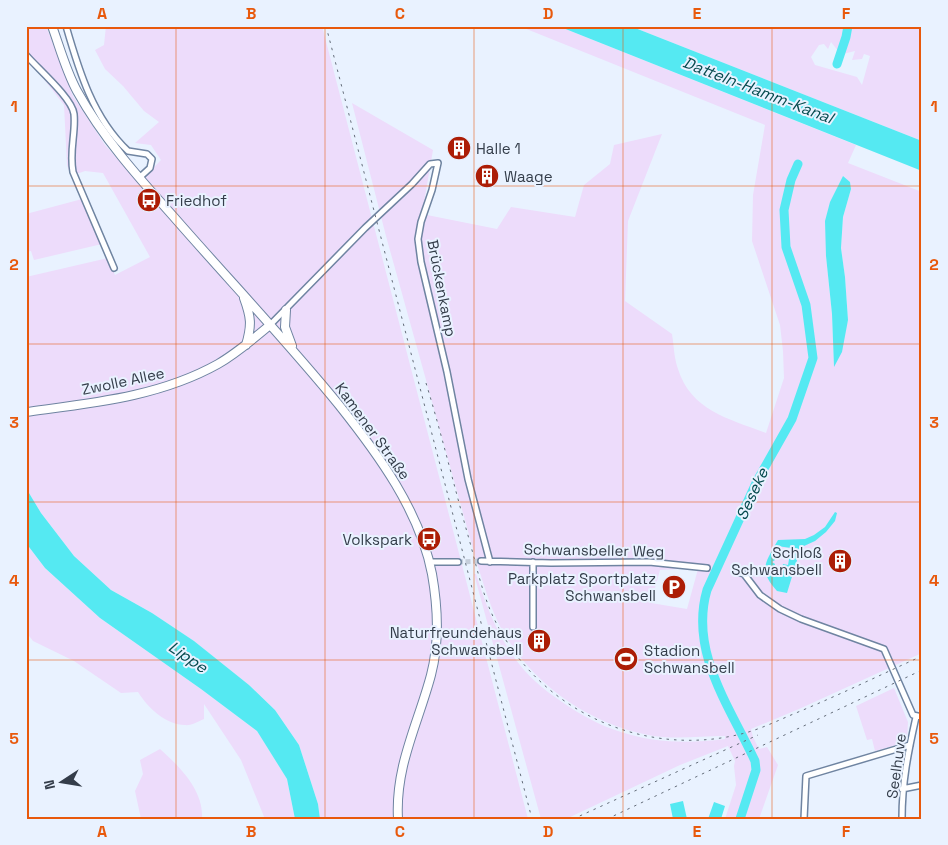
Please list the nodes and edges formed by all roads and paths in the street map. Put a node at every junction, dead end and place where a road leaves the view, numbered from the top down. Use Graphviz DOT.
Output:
graph roads {
  1 [pos="52,26"];
  2 [pos="66,26"];
  3 [pos="26,55"];
  4 [pos="139,178"];
  5 [pos="114,268"];
  6 [pos="242,295"];
  7 [pos="286,310"];
  8 [pos="270,325"];
  9 [pos="246,344"];
  10 [pos="294,353"];
  11 [pos="26,412"];
  12 [pos="481,561"];
  13 [pos="430,562"];
  14 [pos="458,562"];
  15 [pos="490,562"];
  16 [pos="533,562"];
  17 [pos="707,568"];
  18 [pos="737,572"];
  19 [pos="534,626"];
  20 [pos="919,717"];
  21 [pos="910,745"];
  22 [pos="922,785"];
  23 [pos="902,789"];
  24 [pos="398,819"];
  25 [pos="804,819"];
  26 [pos="902,819"];
  1 -- 4 [label="main road, Kamener Straße"];
  2 -- 4 [label="street"];
  3 -- 5 [label="street"];
  4 -- 6 [label="main road, Kamener Straße"];
  6 -- 8 [label="main road, Kamener Straße"];
  6 -- 9 [label="main road"];
  7 -- 8 [label="street, Brückenkamp"];
  7 -- 10 [label="main road"];
  7 -- 15 [label="street, Brückenkamp"];
  8 -- 9 [label="main road, Zwolle Allee"];
  8 -- 10 [label="main road, Kamener Straße"];
  9 -- 11 [label="main road, Zwolle Allee"];
  10 -- 13 [label="main road, Kamener Straße"];
  12 -- 15 [label="street, Schwansbeller Weg"];
  13 -- 14 [label="street"];
  13 -- 24 [label="main road, Kamener Straße"];
  15 -- 16 [label="street, Schwansbeller Weg"];
  16 -- 17 [label="street, Schwansbeller Weg"];
  16 -- 19 [label="street"];
  18 -- 20 [label="street"];
  20 -- 21 [label="street, Seelhuve"];
  21 -- 23 [label="street, Seelhuve"];
  21 -- 25 [label="street"];
  22 -- 23 [label="street"];
  23 -- 26 [label="street, Seelhuve"];
}
